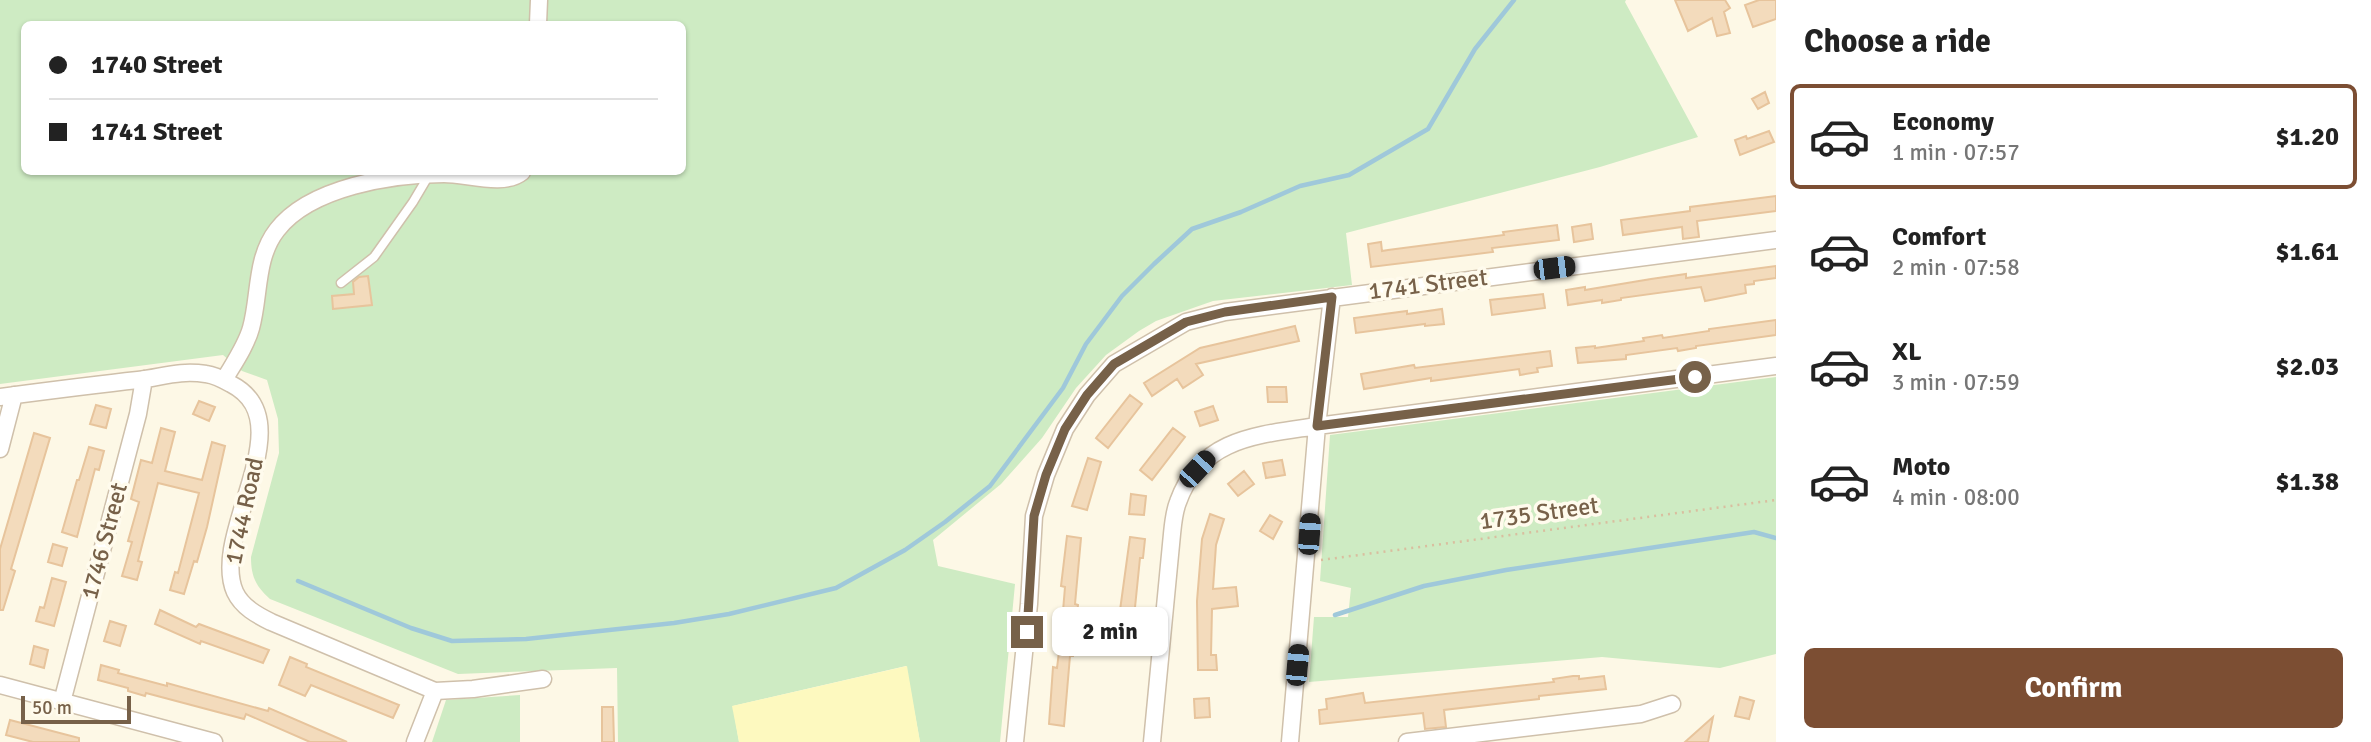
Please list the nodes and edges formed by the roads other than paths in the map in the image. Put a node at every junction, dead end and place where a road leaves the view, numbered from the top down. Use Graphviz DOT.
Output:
graph roads {
  1 [pos="539,0"];
  2 [pos="538,21"];
  3 [pos="429,175"];
  4 [pos="518,175"];
  5 [pos="1776,240"];
  6 [pos="341,283"];
  7 [pos="1332,297"];
  8 [pos="1776,366"];
  9 [pos="144,379"];
  10 [pos="224,380"];
  11 [pos="7,396"];
  12 [pos="1317,426"];
  13 [pos="0,449"];
  14 [pos="543,679"];
  15 [pos="0,685"];
  16 [pos="435,691"];
  17 [pos="62,702"];
  18 [pos="1672,705"];
  19 [pos="214,742"];
  20 [pos="415,742"];
  21 [pos="1015,742"];
  22 [pos="1152,742"];
  23 [pos="1290,742"];
  24 [pos="1407,742"];
  1 -- 2 [label="street"];
  3 -- 4 [label="street"];
  3 -- 6 [label="lane"];
  3 -- 10 [label="street"];
  5 -- 7 [label="street, 1741 Street"];
  7 -- 12 [label="street"];
  7 -- 21 [label="street, 1741 Street"];
  8 -- 12 [label="street"];
  9 -- 10 [label="street, 1744 Road"];
  9 -- 11 [label="street, 1744 Road"];
  9 -- 17 [label="street, 1746 Street"];
  10 -- 16 [label="street, 1744 Road"];
  11 -- 13 [label="street"];
  12 -- 22 [label="street"];
  12 -- 23 [label="street"];
  14 -- 16 [label="street, 1744 Road"];
  15 -- 17 [label="street"];
  16 -- 20 [label="street"];
  17 -- 19 [label="street"];
  18 -- 24 [label="street"];
}
